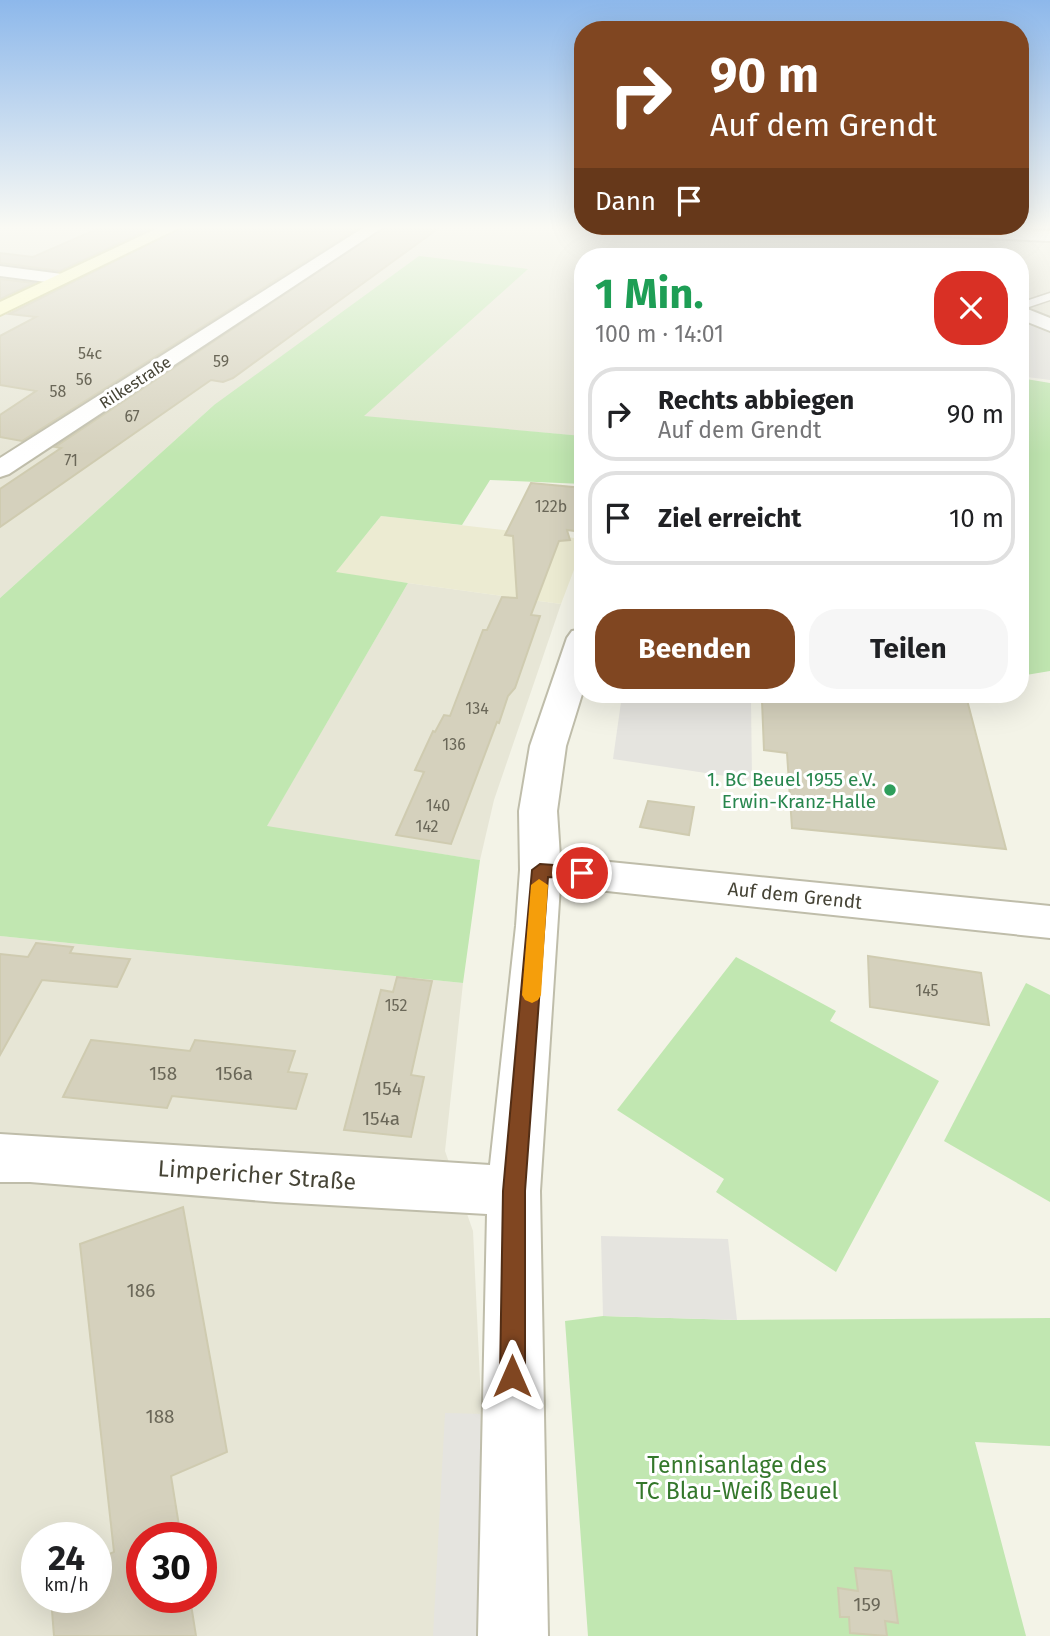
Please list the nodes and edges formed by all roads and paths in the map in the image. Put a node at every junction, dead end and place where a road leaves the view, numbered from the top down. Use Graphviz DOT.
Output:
graph roads {
  1 [pos="258,302"];
  2 [pos="1029,314"];
  3 [pos="1050,325"];
  4 [pos="0,469"];
  5 [pos="574,666"];
  6 [pos="540,870"];
  7 [pos="1050,922"];
  8 [pos="0,1158"];
  9 [pos="514,1191"];
  10 [pos="513,1636"];
  1 -- 4 [label="street, Rilkestraße"];
  2 -- 3 [label="street"];
  5 -- 6 [label="street"];
  6 -- 7 [label="street, Auf dem Grendt"];
  6 -- 9 [label="street"];
  8 -- 9 [label="street, Limpericher Straße"];
  9 -- 10 [label="street"];
}
